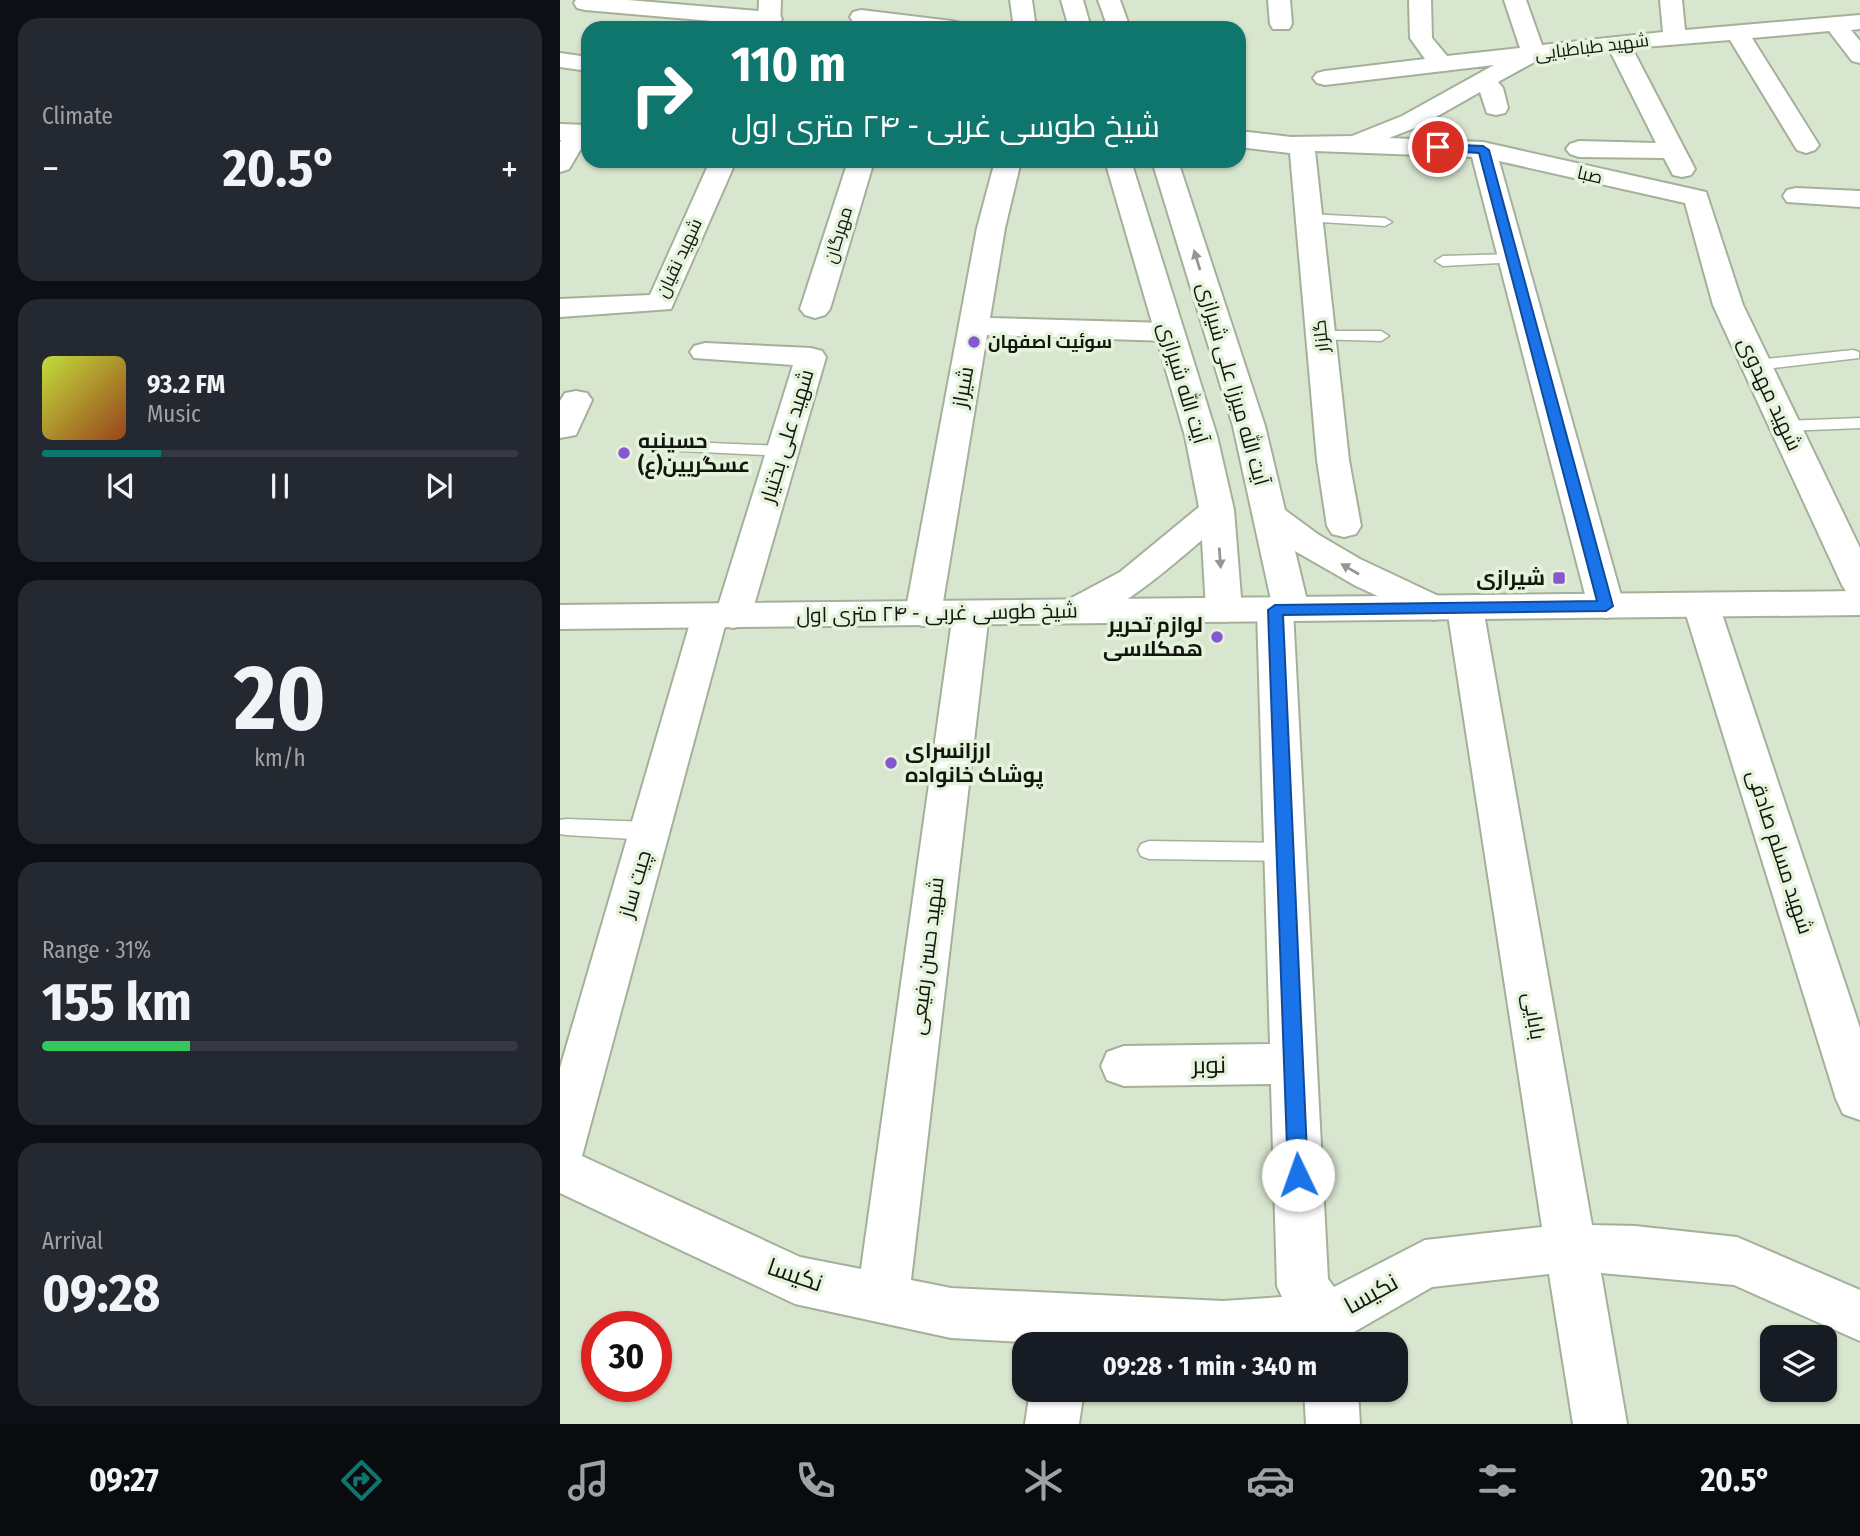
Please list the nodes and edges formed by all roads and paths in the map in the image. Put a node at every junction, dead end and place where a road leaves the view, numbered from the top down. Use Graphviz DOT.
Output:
graph roads {
  1 [pos="1021,0"];
  2 [pos="1072,0"];
  3 [pos="1109,0"];
  4 [pos="1279,0"];
  5 [pos="1420,0"];
  6 [pos="1515,0"];
  7 [pos="1671,0"];
  8 [pos="585,3"];
  9 [pos="770,16"];
  10 [pos="861,17"];
  11 [pos="1847,19"];
  12 [pos="894,21"];
  13 [pos="1024,21"];
  14 [pos="1078,21"];
  15 [pos="1116,21"];
  16 [pos="1281,24"];
  17 [pos="1737,32"];
  18 [pos="1675,38"];
  19 [pos="1618,43"];
  20 [pos="1533,53"];
  21 [pos="1860,56"];
  22 [pos="560,60"];
  23 [pos="581,63"];
  24 [pos="1441,65"];
  25 [pos="1325,78"];
  26 [pos="1477,83"];
  27 [pos="1496,108"];
  28 [pos="575,133"];
  29 [pos="1246,140"];
  30 [pos="1302,144"];
  31 [pos="1353,145"];
  32 [pos="1805,145"];
  33 [pos="1579,149"];
  34 [pos="1483,150"];
  35 [pos="560,164"];
  36 [pos="720,168"];
  37 [pos="859,168"];
  38 [pos="1006,168"];
  39 [pos="1120,168"];
  40 [pos="1167,168"];
  41 [pos="1796,196"];
  42 [pos="1697,198"];
  43 [pos="1860,199"];
  44 [pos="1309,218"];
  45 [pos="1385,222"];
  46 [pos="1513,258"];
  47 [pos="1443,261"];
  48 [pos="560,307"];
  49 [pos="815,309"];
  50 [pos="974,326"];
  51 [pos="1168,332"];
  52 [pos="1321,336"];
  53 [pos="1381,336"];
  54 [pos="705,352"];
  55 [pos="1853,355"];
  56 [pos="1756,365"];
  57 [pos="576,400"];
  58 [pos="1860,423"];
  59 [pos="1785,426"];
  60 [pos="560,428"];
  61 [pos="687,447"];
  62 [pos="783,451"];
  63 [pos="1258,463"];
  64 [pos="1207,466"];
  65 [pos="1217,510"];
  66 [pos="1269,514"];
  67 [pos="1344,526"];
  68 [pos="1860,585"];
  69 [pos="1860,603"];
  70 [pos="1701,605"];
  71 [pos="1606,606"];
  72 [pos="1450,608"];
  73 [pos="1224,610"];
  74 [pos="1283,610"];
  75 [pos="1075,612"];
  76 [pos="971,613"];
  77 [pos="923,614"];
  78 [pos="722,616"];
  79 [pos="560,617"];
  80 [pos="566,827"];
  81 [pos="649,831"];
  82 [pos="1149,850"];
  83 [pos="1284,852"];
  84 [pos="1293,1064"];
  85 [pos="1124,1066"];
  86 [pos="1860,1099"];
  87 [pos="560,1151"];
  88 [pos="560,1169"];
  89 [pos="1572,1248"];
  90 [pos="883,1299"];
  91 [pos="1860,1316"];
  92 [pos="1327,1331"];
  93 [pos="1066,1332"];
  94 [pos="1055,1402"];
  95 [pos="1332,1402"];
  96 [pos="1052,1424"];
  97 [pos="1333,1424"];
  98 [pos="1600,1424"];
  1 -- 13 [label="street"];
  2 -- 14 [label="street"];
  3 -- 15 [label="street"];
  4 -- 16 [label="street"];
  5 -- 24 [label="street"];
  6 -- 20 [label="street"];
  7 -- 18 [label="street"];
  8 -- 9 [label="street"];
  10 -- 12 [label="street"];
  11 -- 17 [label="street, شهید طباطبایی"];
  11 -- 21 [label="street"];
  17 -- 18 [label="street, شهید طباطبایی"];
  17 -- 32 [label="street"];
  18 -- 19 [label="street, شهید طباطبایی"];
  19 -- 20 [label="street, شهید طباطبایی"];
  19 -- 33 [label="street"];
  20 -- 24 [label="street, شهید طباطبایی"];
  20 -- 26 [label="street"];
  22 -- 23 [label="street"];
  24 -- 25 [label="street, شهید طباطبایی"];
  26 -- 27 [label="street"];
  26 -- 31 [label="street"];
  28 -- 35 [label="street"];
  29 -- 30 [label="street"];
  30 -- 31 [label="street"];
  30 -- 44 [label="street, گلزار"];
  31 -- 34 [label="street"];
  34 -- 42 [label="street, صبا"];
  34 -- 46 [label="street"];
  36 -- 48 [label="street, شهید نقیان"];
  37 -- 49 [label="street, مهرگان"];
  38 -- 50 [label="street, شیراز"];
  39 -- 51 [label="street, آیت الله شیرازی"];
  63 -- 40 [label="street, آیت الله میرزا علی شیرازی, one-way"];
  41 -- 43 [label="street"];
  42 -- 56 [label="street, شهید مهدوی"];
  44 -- 45 [label="lane"];
  44 -- 52 [label="street, گلزار"];
  46 -- 47 [label="lane"];
  46 -- 71 [label="street"];
  50 -- 51 [label="street"];
  50 -- 77 [label="street, شیراز"];
  51 -- 64 [label="street, آیت الله شیرازی"];
  52 -- 53 [label="lane"];
  52 -- 67 [label="street, گلزار"];
  54 -- 62 [label="street, شهید علی بختیار"];
  55 -- 56 [label="lane"];
  56 -- 59 [label="street, شهید مهدوی"];
  57 -- 60 [label="street"];
  58 -- 59 [label="lane"];
  59 -- 68 [label="street, شهید مهدوی"];
  61 -- 62 [label="lane"];
  62 -- 78 [label="street, شهید علی بختیار"];
  63 -- 64 [label="street"];
  63 -- 66 [label="street, آیت الله میرزا علی شیرازی"];
  64 -- 65 [label="street, آیت الله شیرازی"];
  65 -- 73 [label="street, آیت الله شیرازی, one-way"];
  65 -- 75 [label="street"];
  72 -- 66 [label="street, one-way"];
  66 -- 74 [label="street, آیت الله میرزا علی شیرازی"];
  69 -- 70 [label="street, شیخ طوسی غربی - ۲۴ متری اول"];
  70 -- 71 [label="street, شیخ طوسی غربی - ۲۴ متری اول"];
  70 -- 86 [label="street, شهید مسلم صادقی"];
  71 -- 72 [label="street, شیخ طوسی غربی - ۲۴ متری اول"];
  72 -- 74 [label="street, شیخ طوسی غربی - ۲۴ متری اول"];
  72 -- 89 [label="street, بابایی"];
  73 -- 74 [label="street, شیخ طوسی غربی - ۲۴ متری اول"];
  73 -- 75 [label="street, شیخ طوسی غربی - ۲۴ متری اول"];
  74 -- 83 [label="street, آیت الله میرزا علی شیرازی"];
  75 -- 76 [label="street, شیخ طوسی غربی - ۲۴ متری اول"];
  76 -- 77 [label="street, شیخ طوسی غربی - ۲۴ متری اول"];
  76 -- 90 [label="street, شهید حسن رفیعی"];
  77 -- 78 [label="street, شیخ طوسی غربی - ۲۴ متری اول"];
  78 -- 79 [label="street, شیخ طوسی غربی - ۲۴ متری اول"];
  78 -- 81 [label="street, چیت ساز"];
  80 -- 81 [label="lane"];
  81 -- 87 [label="street, چیت ساز"];
  82 -- 83 [label="lane"];
  83 -- 84 [label="street, آیت الله میرزا علی شیرازی"];
  84 -- 85 [label="street, نوبر"];
  84 -- 92 [label="street, آیت الله میرزا علی شیرازی"];
  88 -- 90 [label="street, نکیسا"];
  89 -- 91 [label="street, نکیسا"];
  89 -- 92 [label="street, نکیسا"];
  89 -- 98 [label="street, بابایی"];
  90 -- 93 [label="street, نکیسا"];
  92 -- 93 [label="street, نکیسا"];
  94 -- 96 [label="street"];
  95 -- 97 [label="street"];
}
